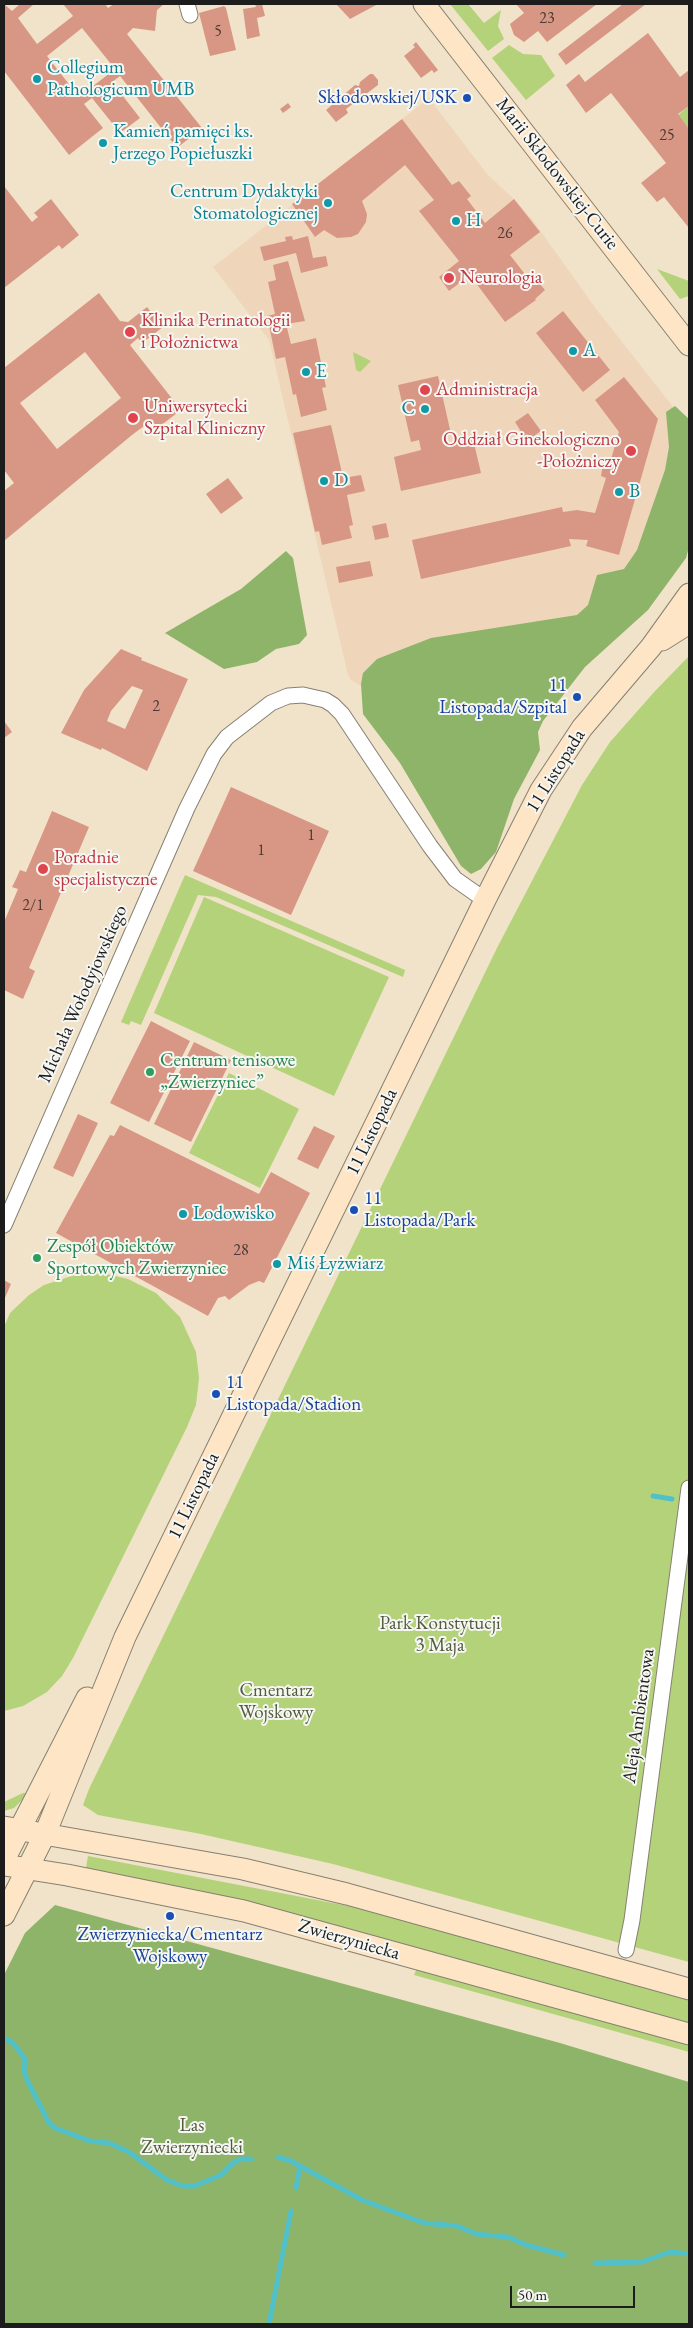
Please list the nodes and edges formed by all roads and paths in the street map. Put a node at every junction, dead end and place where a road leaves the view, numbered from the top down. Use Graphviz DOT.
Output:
graph roads {
  1 [pos="424,4"];
  2 [pos="689,345"];
  3 [pos="689,594"];
  4 [pos="689,623"];
  5 [pos="651,647"];
  6 [pos="485,900"];
  7 [pos="4,1225"];
  8 [pos="689,1488"];
  9 [pos="125,1637"];
  10 [pos="11,1828"];
  11 [pos="45,1834"];
  12 [pos="4,1860"];
  13 [pos="4,1866"];
  14 [pos="28,1869"];
  15 [pos="4,1915"];
  16 [pos="626,1950"];
  17 [pos="689,1989"];
  18 [pos="689,2034"];
  1 -- 2 [label="street, Marii Skłodowskiej-Curie"];
  3 -- 5 [label="street, 11 Listopada"];
  4 -- 5 [label="street, 11 Listopada"];
  5 -- 6 [label="street, 11 Listopada"];
  6 -- 7 [label="street, Michała Wołodyjowskiego"];
  6 -- 9 [label="street, 11 Listopada"];
  8 -- 16 [label="street, Aleja Ambientowa"];
  9 -- 10 [label="street, 11 Listopada"];
  9 -- 11 [label="street, 11 Listopada"];
  10 -- 11 [label="street"];
  10 -- 12 [label="street, 11 Listopada"];
  11 -- 14 [label="street, 11 Listopada"];
  11 -- 17 [label="street"];
  13 -- 14 [label="street, Zwierzyniecka"];
  14 -- 15 [label="street, 11 Listopada"];
  14 -- 18 [label="street, Zwierzyniecka"];
}
